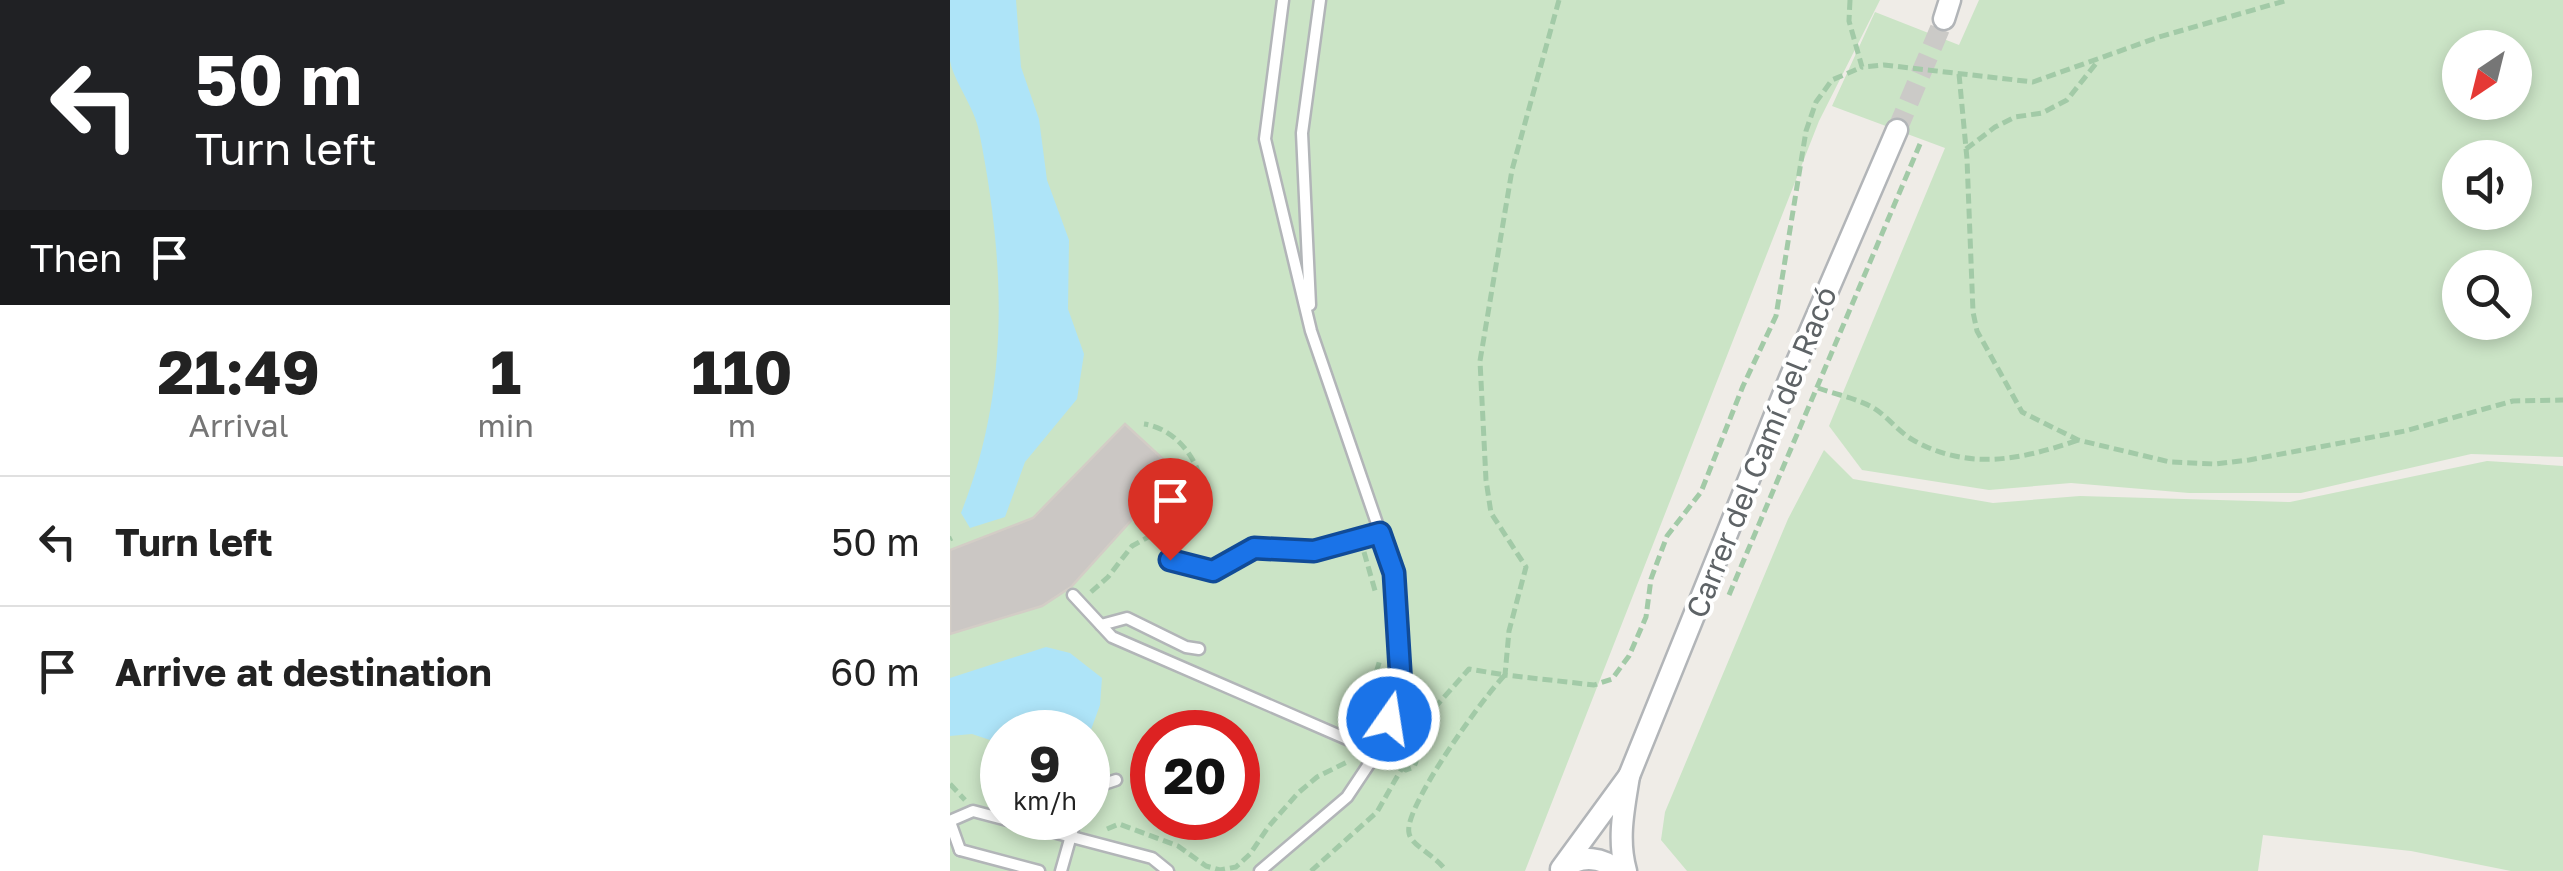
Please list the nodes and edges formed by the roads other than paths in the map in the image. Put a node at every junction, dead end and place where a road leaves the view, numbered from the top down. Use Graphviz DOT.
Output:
graph roads {
  1 [pos="1283,0"];
  2 [pos="1320,0"];
  3 [pos="1897,130"];
  4 [pos="1311,331"];
  5 [pos="1380,533"];
  6 [pos="1170,560"];
  7 [pos="1072,595"];
  8 [pos="1101,625"];
  9 [pos="1200,649"];
  10 [pos="1377,752"];
  11 [pos="1629,776"];
  12 [pos="1116,780"];
  13 [pos="1110,782"];
  14 [pos="980,814"];
  15 [pos="950,821"];
  16 [pos="1069,840"];
  17 [pos="1084,840"];
  18 [pos="960,850"];
  19 [pos="950,858"];
  20 [pos="1560,870"];
  21 [pos="1039,871"];
  22 [pos="1061,871"];
  23 [pos="1168,871"];
  24 [pos="1260,871"];
  25 [pos="1618,871"];
  26 [pos="1626,871"];
  1 -- 4 [label="lane"];
  2 -- 4 [label="lane"];
  3 -- 11 [label="street, Carrer del Camí del Racó"];
  4 -- 5 [label="lane"];
  5 -- 6 [label="lane"];
  5 -- 10 [label="lane"];
  7 -- 8 [label="lane"];
  8 -- 9 [label="lane"];
  8 -- 10 [label="lane"];
  10 -- 24 [label="lane"];
  11 -- 20 [label="street, Carrer del Camí del Racó"];
  11 -- 26 [label="street, Carrer del Camí del Racó"];
  12 -- 13 [label="lane"];
  14 -- 15 [label="lane"];
  15 -- 18 [label="lane"];
  16 -- 22 [label="lane"];
  17 -- 23 [label="lane"];
  18 -- 19 [label="lane"];
  18 -- 21 [label="lane"];
  20 -- 25 [label="street"];
}
